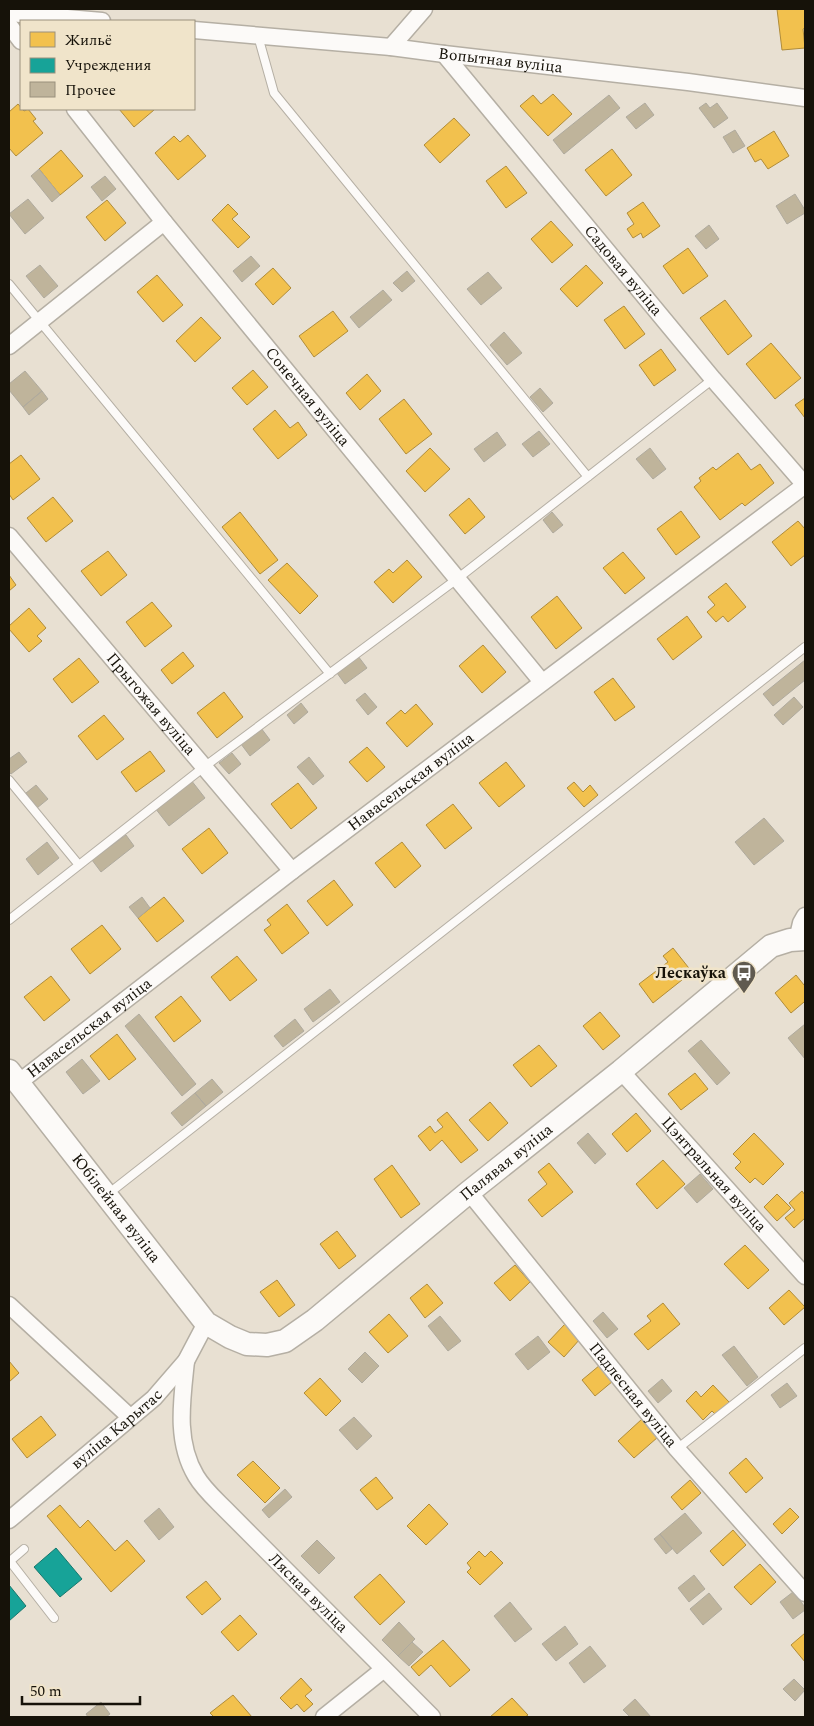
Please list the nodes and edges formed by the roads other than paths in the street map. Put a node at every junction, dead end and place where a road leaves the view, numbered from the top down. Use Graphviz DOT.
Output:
graph roads {
  1 [pos="424,9"];
  2 [pos="9,13"];
  3 [pos="90,20"];
  4 [pos="9,25"];
  5 [pos="195,30"];
  6 [pos="258,36"];
  7 [pos="20,40"];
  8 [pos="391,47"];
  9 [pos="444,54"];
  10 [pos="805,98"];
  11 [pos="76,110"];
  12 [pos="164,222"];
  13 [pos="9,284"];
  14 [pos="39,322"];
  15 [pos="9,346"];
  16 [pos="713,379"];
  17 [pos="588,477"];
  18 [pos="805,485"];
  19 [pos="9,536"];
  20 [pos="457,579"];
  21 [pos="805,647"];
  22 [pos="330,674"];
  23 [pos="542,682"];
  24 [pos="204,767"];
  25 [pos="9,780"];
  26 [pos="79,865"];
  27 [pos="292,871"];
  28 [pos="805,916"];
  29 [pos="9,920"];
  30 [pos="801,940"];
  31 [pos="621,1071"];
  32 [pos="14,1077"];
  33 [pos="469,1192"];
  34 [pos="107,1196"];
  35 [pos="805,1276"];
  36 [pos="9,1305"];
  37 [pos="206,1323"];
  38 [pos="230,1337"];
  39 [pos="805,1348"];
  40 [pos="186,1361"];
  41 [pos="130,1417"];
  42 [pos="678,1449"];
  43 [pos="9,1520"];
  44 [pos="24,1549"];
  45 [pos="9,1561"];
  46 [pos="805,1593"];
  47 [pos="54,1618"];
  48 [pos="384,1669"];
  49 [pos="324,1717"];
  50 [pos="432,1717"];
  1 -- 8 [label="street"];
  2 -- 3 [label="street"];
  4 -- 7 [label="street"];
  5 -- 6 [label="street, Вопытная вуліца"];
  6 -- 8 [label="street, Вопытная вуліца"];
  6 -- 17 [label="lane"];
  8 -- 9 [label="street, Вопытная вуліца"];
  9 -- 10 [label="street, Вопытная вуліца"];
  9 -- 16 [label="street, Садовая вуліца"];
  11 -- 12 [label="street, Сонечная вуліца"];
  12 -- 14 [label="street"];
  12 -- 20 [label="street, Сонечная вуліца"];
  13 -- 14 [label="lane"];
  14 -- 15 [label="street"];
  14 -- 22 [label="lane"];
  16 -- 17 [label="lane"];
  16 -- 18 [label="street, Садовая вуліца"];
  17 -- 20 [label="lane"];
  18 -- 23 [label="street, Навасельская вуліца"];
  19 -- 24 [label="street, Прыгожая вуліца"];
  20 -- 22 [label="lane"];
  20 -- 23 [label="street, Сонечная вуліца"];
  21 -- 34 [label="lane"];
  22 -- 24 [label="lane"];
  23 -- 27 [label="street, Навасельская вуліца"];
  24 -- 26 [label="lane"];
  24 -- 27 [label="street, Прыгожая вуліца"];
  25 -- 26 [label="lane"];
  26 -- 29 [label="lane"];
  27 -- 32 [label="street, Навасельская вуліца"];
  28 -- 30 [label="street"];
  30 -- 31 [label="main road, Палявая вуліца"];
  31 -- 33 [label="main road, Палявая вуліца"];
  31 -- 35 [label="street, Цэнтральная вуліца"];
  32 -- 34 [label="main road, Юбілейная вуліца"];
  33 -- 38 [label="main road, Палявая вуліца"];
  33 -- 42 [label="street, Падлесная вуліца"];
  34 -- 37 [label="main road, Юбілейная вуліца"];
  36 -- 41 [label="street"];
  37 -- 38 [label="main road, Юбілейная вуліца"];
  37 -- 40 [label="street, вуліца Карытас"];
  39 -- 42 [label="lane"];
  40 -- 41 [label="street, вуліца Карытас"];
  40 -- 48 [label="street, Лясная вуліца"];
  41 -- 43 [label="street, вуліца Карытас"];
  42 -- 46 [label="street, Падлесная вуліца"];
  44 -- 45 [label="lane"];
  45 -- 47 [label="lane"];
  48 -- 49 [label="street"];
  48 -- 50 [label="street, Лясная вуліца"];
}
